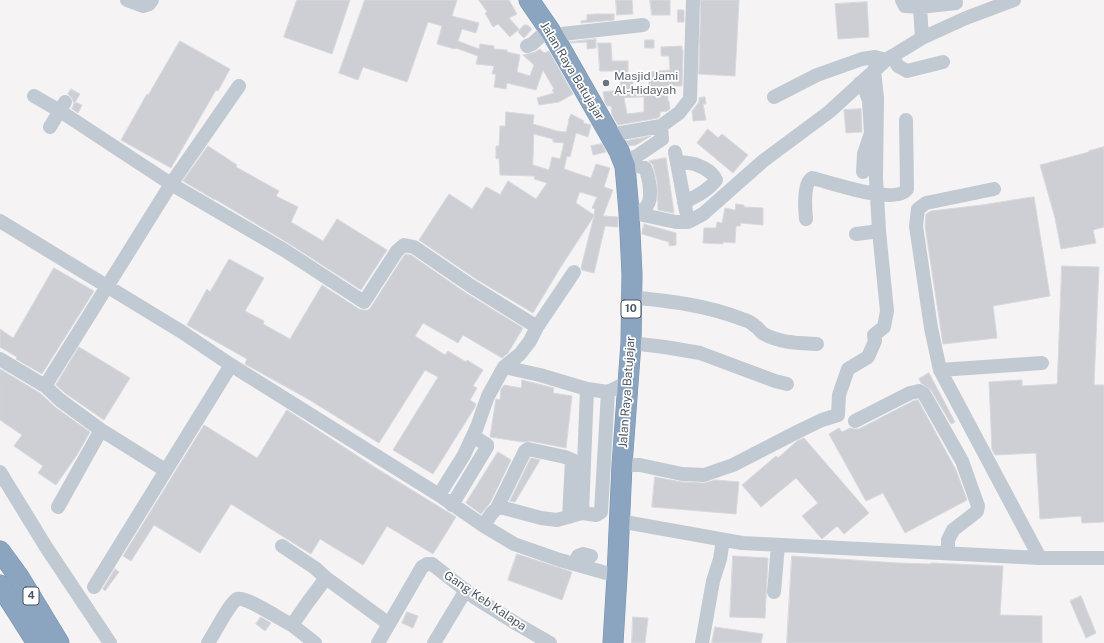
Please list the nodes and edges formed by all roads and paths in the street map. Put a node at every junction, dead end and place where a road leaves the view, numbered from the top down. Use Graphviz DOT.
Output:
graph roads {
  1 [pos="127,0"];
  2 [pos="152,0"];
  3 [pos="693,0"];
  4 [pos="902,0"];
  5 [pos="1014,0"];
  6 [pos="536,2"];
  7 [pos="956,3"];
  8 [pos="920,7"];
  9 [pos="643,25"];
  10 [pos="551,32"];
  11 [pos="922,38"];
  12 [pos="527,46"];
  13 [pos="889,58"];
  14 [pos="943,62"];
  15 [pos="874,70"];
  16 [pos="860,83"];
  17 [pos="239,86"];
  18 [pos="34,96"];
  19 [pos="774,97"];
  20 [pos="63,107"];
  21 [pos="906,120"];
  22 [pos="661,126"];
  23 [pos="50,127"];
  24 [pos="610,135"];
  25 [pos="624,163"];
  26 [pos="863,172"];
  27 [pos="171,184"];
  28 [pos="994,188"];
  29 [pos="878,194"];
  30 [pos="684,202"];
  31 [pos="631,212"];
  32 [pos="806,219"];
  33 [pos="0,222"];
  34 [pos="688,222"];
  35 [pos="879,231"];
  36 [pos="856,234"];
  37 [pos="574,272"];
  38 [pos="107,287"];
  39 [pos="632,297"];
  40 [pos="537,327"];
  41 [pos="631,343"];
  42 [pos="817,344"];
  43 [pos="0,359"];
  44 [pos="1042,363"];
  45 [pos="231,365"];
  46 [pos="504,367"];
  47 [pos="940,370"];
  48 [pos="628,382"];
  49 [pos="787,384"];
  50 [pos="45,386"];
  51 [pos="587,389"];
  52 [pos="608,392"];
  53 [pos="855,421"];
  54 [pos="101,430"];
  55 [pos="473,436"];
  56 [pos="578,461"];
  57 [pos="613,464"];
  58 [pos="165,470"];
  59 [pos="0,472"];
  60 [pos="439,496"];
  61 [pos="452,505"];
  62 [pos="58,506"];
  63 [pos="497,508"];
  64 [pos="576,515"];
  65 [pos="619,521"];
  66 [pos="484,526"];
  67 [pos="723,540"];
  68 [pos="778,545"];
  69 [pos="282,546"];
  70 [pos="0,551"];
  71 [pos="948,554"];
  72 [pos="591,556"];
  73 [pos="1040,558"];
  74 [pos="1104,558"];
  75 [pos="575,564"];
  76 [pos="618,576"];
  77 [pos="326,578"];
  78 [pos="0,585"];
  79 [pos="94,587"];
  80 [pos="466,590"];
  81 [pos="774,592"];
  82 [pos="389,624"];
  83 [pos="292,625"];
  84 [pos="37,643"];
  85 [pos="59,643"];
  86 [pos="110,643"];
  87 [pos="208,643"];
  88 [pos="315,643"];
  89 [pos="378,643"];
  90 [pos="434,643"];
  91 [pos="550,643"];
  92 [pos="613,643"];
  93 [pos="702,643"];
  1 -- 2 [label="street"];
  3 -- 22 [label="street"];
  4 -- 8 [label="street"];
  5 -- 11 [label="street"];
  6 -- 10 [label="highway, Jalan Raya Batujajar / 10"];
  7 -- 8 [label="street"];
  8 -- 11 [label="street"];
  9 -- 10 [label="street"];
  10 -- 12 [label="street"];
  10 -- 24 [label="highway, Jalan Raya Batujajar / 10"];
  11 -- 13 [label="street"];
  13 -- 14 [label="street"];
  13 -- 15 [label="street"];
  13 -- 19 [label="street"];
  15 -- 16 [label="street"];
  15 -- 29 [label="street"];
  16 -- 26 [label="street"];
  16 -- 34 [label="street"];
  17 -- 27 [label="street"];
  18 -- 20 [label="street"];
  20 -- 23 [label="street"];
  20 -- 27 [label="street"];
  21 -- 29 [label="street"];
  22 -- 24 [label="street"];
  22 -- 25 [label="street"];
  24 -- 25 [label="highway, Jalan Raya Batujajar / 10"];
  25 -- 31 [label="highway, Jalan Raya Batujajar / 10"];
  27 -- 38 [label="street"];
  27 -- 40 [label="street"];
  28 -- 47 [label="street"];
  29 -- 32 [label="street"];
  29 -- 35 [label="street"];
  30 -- 30 [label="street"];
  30 -- 34 [label="street"];
  31 -- 34 [label="street"];
  31 -- 39 [label="highway, Jalan Raya Batujajar / 10"];
  33 -- 38 [label="street"];
  35 -- 36 [label="street"];
  35 -- 57 [label="street"];
  37 -- 40 [label="street"];
  38 -- 45 [label="street"];
  38 -- 50 [label="street"];
  39 -- 41 [label="highway, Jalan Raya Batujajar / 10"];
  39 -- 42 [label="street"];
  40 -- 46 [label="street"];
  41 -- 48 [label="highway, Jalan Raya Batujajar / 10"];
  41 -- 49 [label="street"];
  43 -- 50 [label="street"];
  44 -- 47 [label="street"];
  45 -- 58 [label="street"];
  45 -- 60 [label="street"];
  46 -- 51 [label="street"];
  46 -- 55 [label="street"];
  47 -- 73 [label="street"];
  48 -- 52 [label="street"];
  48 -- 57 [label="highway, Jalan Raya Batujajar / 10"];
  50 -- 54 [label="street"];
  51 -- 52 [label="street"];
  51 -- 56 [label="street"];
  52 -- 57 [label="street"];
  53 -- 71 [label="street"];
  54 -- 58 [label="street"];
  54 -- 62 [label="street"];
  55 -- 60 [label="street"];
  55 -- 61 [label="street"];
  56 -- 57 [label="street"];
  56 -- 63 [label="street"];
  56 -- 64 [label="street"];
  57 -- 64 [label="street"];
  57 -- 65 [label="highway, Jalan Raya Batujajar / 10"];
  58 -- 79 [label="street"];
  59 -- 86 [label="street"];
  60 -- 61 [label="street"];
  61 -- 66 [label="street"];
  63 -- 64 [label="street"];
  63 -- 66 [label="street"];
  65 -- 67 [label="street"];
  65 -- 76 [label="highway, Jalan Raya Batujajar / 10"];
  66 -- 75 [label="street"];
  67 -- 68 [label="street"];
  67 -- 93 [label="street"];
  68 -- 71 [label="street"];
  68 -- 81 [label="street"];
  69 -- 77 [label="street"];
  70 -- 85 [label="highway, 4"];
  71 -- 73 [label="street"];
  72 -- 75 [label="street"];
  73 -- 74 [label="street"];
  75 -- 76 [label="street"];
  76 -- 92 [label="highway, Jalan Raya Batujajar / 10"];
  77 -- 82 [label="street"];
  77 -- 83 [label="street"];
  78 -- 84 [label="highway, 4"];
  80 -- 82 [label="street, Gang Keb Kalapa"];
  80 -- 90 [label="street"];
  80 -- 91 [label="street, Gang Keb Kalapa"];
  82 -- 89 [label="street"];
  83 -- 87 [label="street"];
  83 -- 88 [label="street"];
}
